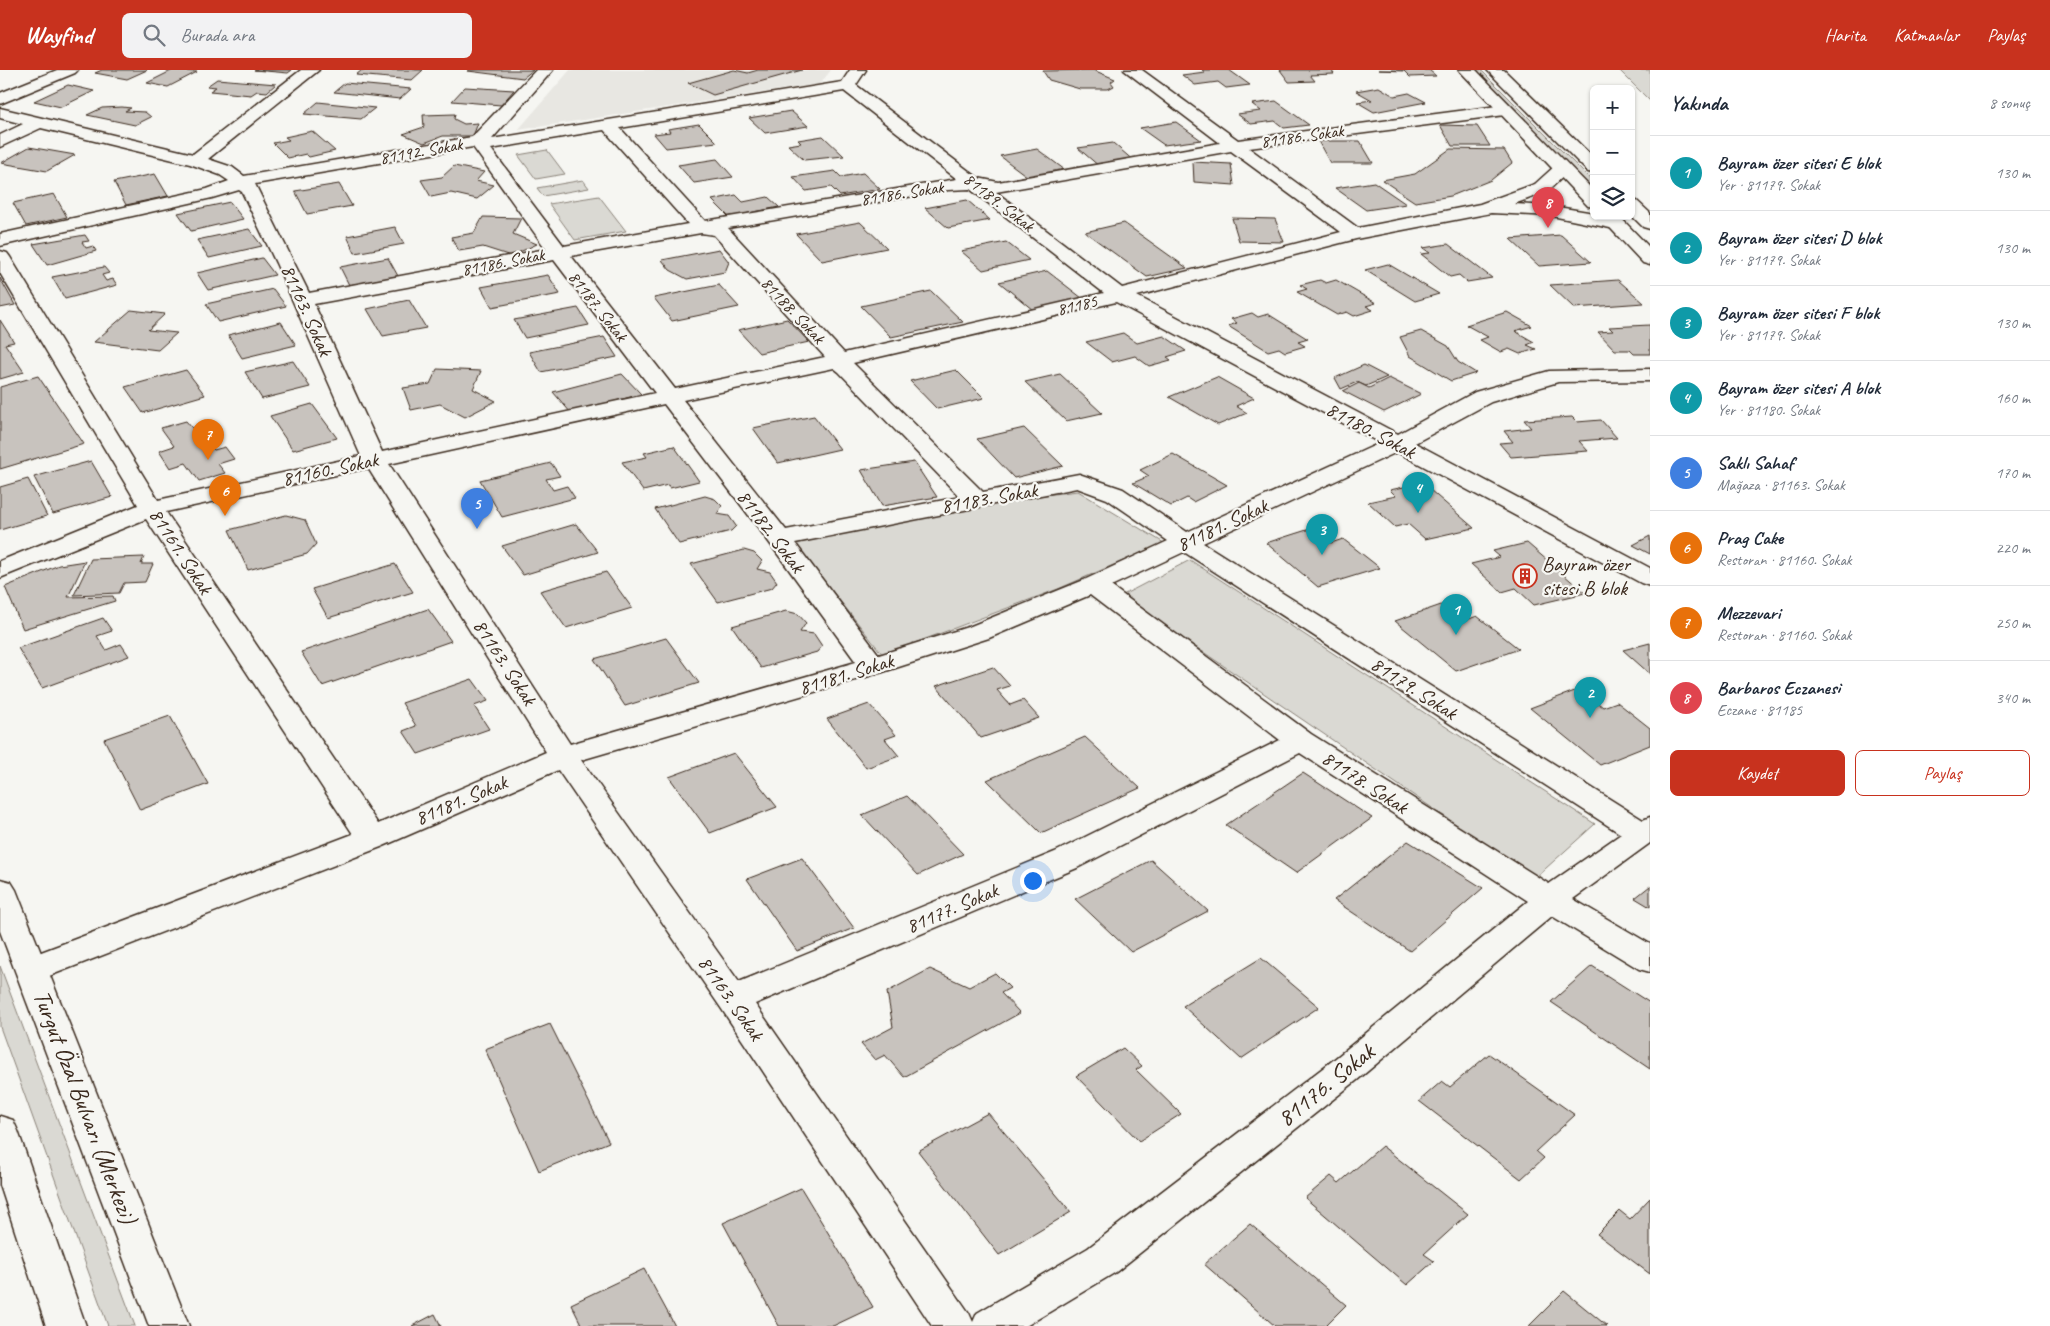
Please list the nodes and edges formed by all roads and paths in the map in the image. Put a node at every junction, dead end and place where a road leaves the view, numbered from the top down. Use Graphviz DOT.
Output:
graph roads {
  1 [pos="47,70"];
  2 [pos="70,70"];
  3 [pos="311,70"];
  4 [pos="545,70"];
  5 [pos="858,70"];
  6 [pos="1132,70"];
  7 [pos="1467,70"];
  8 [pos="1494,70"];
  9 [pos="847,86"];
  10 [pos="0,88"];
  11 [pos="0,99"];
  12 [pos="1506,110"];
  13 [pos="0,113"];
  14 [pos="39,122"];
  15 [pos="608,125"];
  16 [pos="0,142"];
  17 [pos="477,142"];
  18 [pos="1236,145"];
  19 [pos="196,160"];
  20 [pos="1590,164"];
  21 [pos="1562,169"];
  22 [pos="242,183"];
  23 [pos="976,183"];
  24 [pos="1590,198"];
  25 [pos="1484,209"];
  26 [pos="1635,209"];
  27 [pos="1590,217"];
  28 [pos="1611,220"];
  29 [pos="1650,223"];
  30 [pos="701,226"];
  31 [pos="1355,234"];
  32 [pos="0,240"];
  33 [pos="556,252"];
  34 [pos="0,257"];
  35 [pos="1650,260"];
  36 [pos="1119,295"];
  37 [pos="301,300"];
  38 [pos="840,360"];
  39 [pos="1650,375"];
  40 [pos="668,396"];
  41 [pos="1397,444"];
  42 [pos="374,459"];
  43 [pos="978,501"];
  44 [pos="152,508"];
  45 [pos="778,539"];
  46 [pos="1185,542"];
  47 [pos="0,570"];
  48 [pos="1650,578"];
  49 [pos="1093,585"];
  50 [pos="873,666"];
  51 [pos="1301,741"];
  52 [pos="563,756"];
  53 [pos="1646,831"];
  54 [pos="370,839"];
  55 [pos="0,890"];
  56 [pos="1550,900"];
  57 [pos="1650,960"];
  58 [pos="32,969"];
  59 [pos="733,999"];
  60 [pos="0,1131"];
  61 [pos="66,1326"];
  62 [pos="169,1326"];
  63 [pos="955,1326"];
  64 [pos="991,1326"];
  1 -- 10 [label="street"];
  2 -- 11 [label="street"];
  3 -- 19 [label="street"];
  4 -- 17 [label="street"];
  5 -- 9 [label="street"];
  6 -- 18 [label="street"];
  7 -- 12 [label="street"];
  8 -- 20 [label="street"];
  9 -- 15 [label="street, 81192. Sokak"];
  9 -- 23 [label="street, 81189. Sokak"];
  12 -- 18 [label="street, 81186. Sokak"];
  12 -- 21 [label="street"];
  13 -- 14 [label="street, 81163. Sokak"];
  14 -- 16 [label="street"];
  14 -- 19 [label="street, 81163. Sokak"];
  15 -- 17 [label="street, 81192. Sokak"];
  15 -- 30 [label="street, 81188. Sokak"];
  17 -- 22 [label="street, 81192. Sokak"];
  17 -- 33 [label="street, 81187. Sokak"];
  18 -- 23 [label="street, 81186. Sokak"];
  18 -- 31 [label="street"];
  19 -- 22 [label="street, 81163. Sokak"];
  21 -- 24 [label="street"];
  21 -- 25 [label="street, 81185"];
  22 -- 32 [label="street, 81192. Sokak"];
  22 -- 37 [label="street, 81163. Sokak"];
  23 -- 30 [label="street, 81186. Sokak"];
  23 -- 36 [label="street, 81189. Sokak"];
  25 -- 27 [label="street, 81185"];
  25 -- 31 [label="street, 81185"];
  26 -- 29 [label="street"];
  28 -- 35 [label="street"];
  30 -- 33 [label="street, 81186. Sokak"];
  30 -- 38 [label="street, 81188. Sokak"];
  31 -- 36 [label="street, 81185"];
  33 -- 37 [label="street, 81186. Sokak"];
  33 -- 40 [label="street, 81187. Sokak"];
  34 -- 44 [label="street, 81161. Sokak"];
  36 -- 38 [label="street, 81185"];
  36 -- 41 [label="street, 81180. Sokak"];
  37 -- 42 [label="street, 81163. Sokak"];
  38 -- 40 [label="street, 81185"];
  38 -- 43 [label="street, 81188. Sokak"];
  39 -- 41 [label="street, 81181. Sokak"];
  40 -- 42 [label="street, 81160. Sokak"];
  40 -- 45 [label="street, 81182. Sokak"];
  41 -- 46 [label="street, 81181. Sokak"];
  41 -- 48 [label="street, 81180. Sokak"];
  42 -- 44 [label="street, 81160. Sokak"];
  42 -- 52 [label="street, 81163. Sokak"];
  43 -- 45 [label="street, 81183. Sokak"];
  43 -- 46 [label="street, 81183. Sokak"];
  44 -- 47 [label="street, 81160. Sokak"];
  44 -- 54 [label="street, 81161. Sokak"];
  45 -- 50 [label="street, 81182. Sokak"];
  46 -- 49 [label="street, 81181. Sokak"];
  46 -- 53 [label="street, 81179. Sokak"];
  49 -- 50 [label="street, 81181. Sokak"];
  49 -- 51 [label="street, 81178. Sokak"];
  50 -- 52 [label="street, 81181. Sokak"];
  51 -- 56 [label="street, 81178. Sokak"];
  51 -- 59 [label="street, 81177. Sokak"];
  52 -- 54 [label="street, 81181. Sokak"];
  52 -- 59 [label="street, 81163. Sokak"];
  53 -- 56 [label="street, 81176. Sokak"];
  54 -- 58 [label="street, 81181. Sokak"];
  55 -- 58 [label="street, Turgut Özal Bulvarı (Merkezi)"];
  56 -- 57 [label="street, 81178. Sokak"];
  56 -- 64 [label="street, 81176. Sokak"];
  58 -- 62 [label="street, Turgut Özal Bulvarı (Merkezi)"];
  59 -- 63 [label="street, 81163. Sokak"];
  60 -- 61 [label="street"];
}
